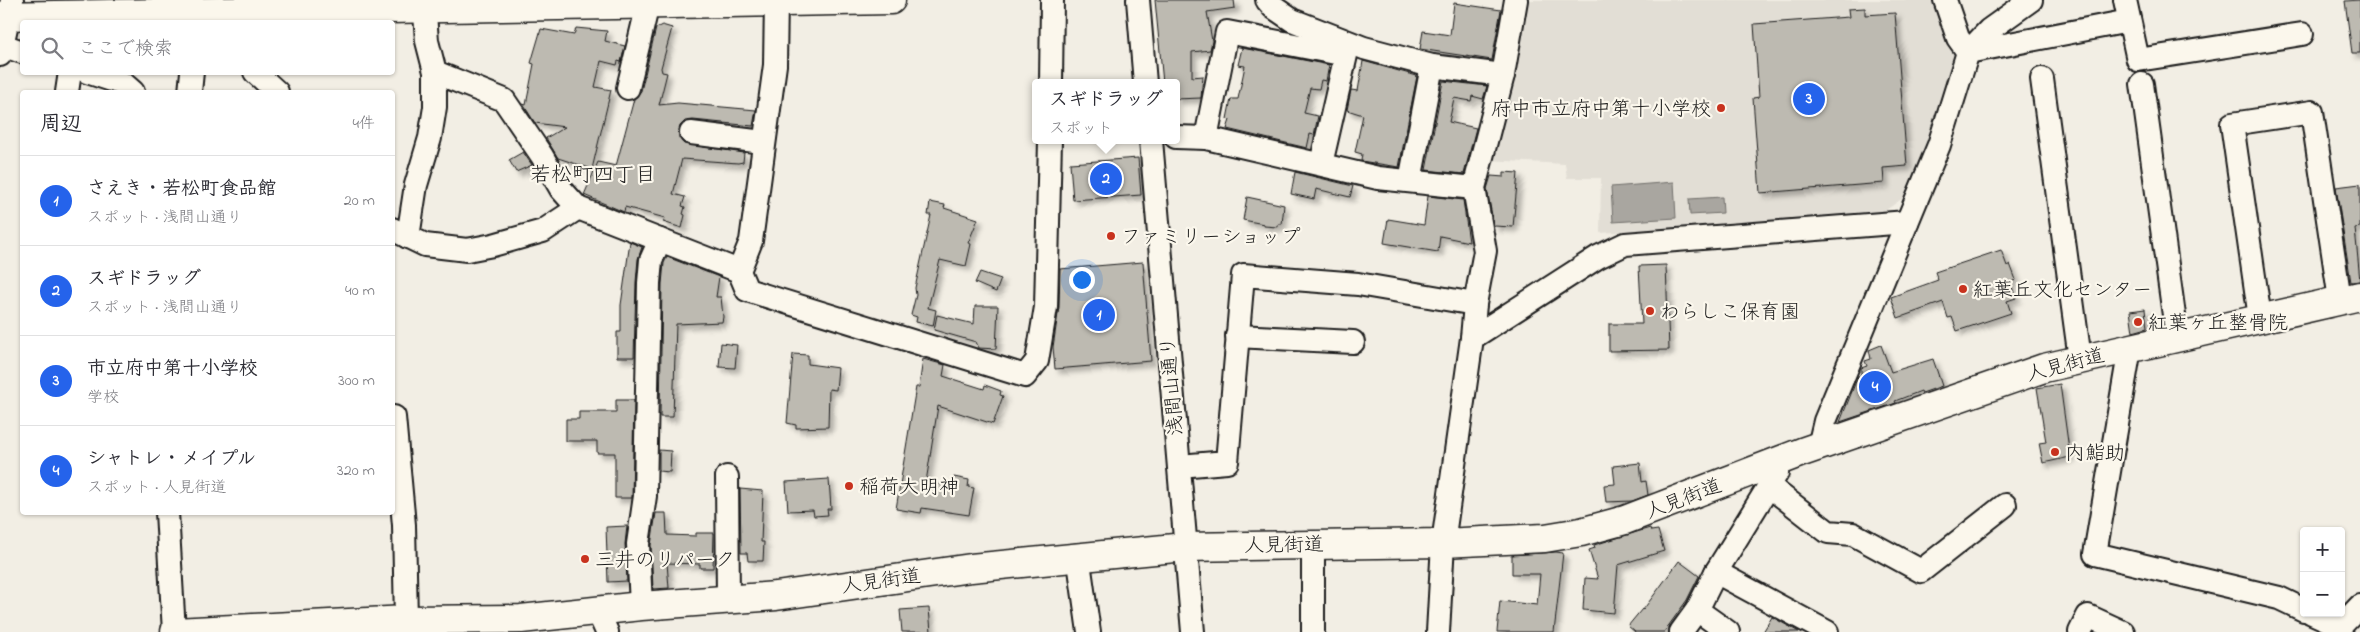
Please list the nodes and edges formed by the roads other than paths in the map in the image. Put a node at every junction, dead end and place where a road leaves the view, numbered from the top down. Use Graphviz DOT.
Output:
graph roads {
  1 [pos="891,0"];
  2 [pos="1052,0"];
  3 [pos="1138,0"];
  4 [pos="1267,0"];
  5 [pos="1516,0"];
  6 [pos="1945,0"];
  7 [pos="2031,0"];
  8 [pos="776,1"];
  9 [pos="604,2"];
  10 [pos="424,4"];
  11 [pos="648,4"];
  12 [pos="319,5"];
  13 [pos="6,10"];
  14 [pos="2127,10"];
  15 [pos="171,14"];
  16 [pos="80,18"];
  17 [pos="2302,34"];
  18 [pos="8,51"];
  19 [pos="1968,52"];
  20 [pos="1432,66"];
  21 [pos="435,72"];
  22 [pos="70,75"];
  23 [pos="98,75"];
  24 [pos="192,75"];
  25 [pos="258,75"];
  26 [pos="1503,75"];
  27 [pos="1051,79"];
  28 [pos="1145,79"];
  29 [pos="2042,79"];
  30 [pos="128,83"];
  31 [pos="2142,84"];
  32 [pos="628,88"];
  33 [pos="67,90"];
  34 [pos="190,90"];
  35 [pos="274,90"];
  36 [pos="691,133"];
  37 [pos="1180,137"];
  38 [pos="1206,138"];
  39 [pos="763,142"];
  40 [pos="1050,144"];
  41 [pos="1151,144"];
  42 [pos="1321,164"];
  43 [pos="1410,181"];
  44 [pos="1474,188"];
  45 [pos="578,208"];
  46 [pos="1907,222"];
  47 [pos="400,233"];
  48 [pos="660,240"];
  49 [pos="739,271"];
  50 [pos="2350,298"];
  51 [pos="1475,304"];
  52 [pos="2260,318"];
  53 [pos="1238,336"];
  54 [pos="2177,337"];
  55 [pos="1472,338"];
  56 [pos="1353,342"];
  57 [pos="2130,348"];
  58 [pos="2080,359"];
  59 [pos="395,438"];
  60 [pos="1819,446"];
  61 [pos="1784,459"];
  62 [pos="1179,466"];
  63 [pos="727,477"];
  64 [pos="1769,486"];
  65 [pos="2005,506"];
  66 [pos="168,515"];
  67 [pos="1444,543"];
  68 [pos="1313,544"];
  69 [pos="1185,546"];
  70 [pos="1078,556"];
  71 [pos="1716,572"];
  72 [pos="728,600"];
  73 [pos="641,606"];
  74 [pos="2360,606"];
  75 [pos="2300,608"];
  76 [pos="1697,610"];
  77 [pos="2318,617"];
  78 [pos="406,620"];
  79 [pos="602,622"];
  80 [pos="461,626"];
  81 [pos="521,626"];
  82 [pos="2338,629"];
  83 [pos="175,632"];
  84 [pos="1089,632"];
  85 [pos="1193,632"];
  86 [pos="1313,632"];
  87 [pos="1438,632"];
  88 [pos="1681,632"];
  89 [pos="1728,632"];
  90 [pos="1826,632"];
  91 [pos="2080,632"];
  92 [pos="2123,632"];
  1 -- 8 [label="main road"];
  2 -- 27 [label="street"];
  3 -- 28 [label="street"];
  4 -- 20 [label="street"];
  5 -- 26 [label="street"];
  6 -- 19 [label="street"];
  7 -- 19 [label="street"];
  8 -- 11 [label="main road"];
  8 -- 39 [label="street"];
  9 -- 10 [label="main road"];
  9 -- 11 [label="main road"];
  10 -- 12 [label="main road"];
  10 -- 21 [label="street"];
  11 -- 32 [label="street"];
  12 -- 15 [label="main road"];
  13 -- 16 [label="main road"];
  13 -- 18 [label="street"];
  14 -- 17 [label="street"];
  14 -- 19 [label="street"];
  15 -- 16 [label="main road"];
  19 -- 46 [label="street"];
  20 -- 26 [label="street"];
  20 -- 43 [label="street"];
  21 -- 45 [label="street"];
  21 -- 47 [label="street"];
  22 -- 33 [label="street"];
  23 -- 30 [label="street"];
  24 -- 34 [label="street"];
  25 -- 35 [label="street"];
  26 -- 44 [label="street"];
  29 -- 58 [label="street"];
  31 -- 54 [label="street"];
  36 -- 39 [label="street"];
  37 -- 38 [label="street"];
  38 -- 42 [label="street"];
  38 -- 42 [label="street"];
  39 -- 49 [label="street"];
  40 -- 49 [label="street"];
  41 -- 62 [label="street, 浅間山通り"];
  42 -- 43 [label="street"];
  43 -- 44 [label="street"];
  44 -- 51 [label="street"];
  45 -- 47 [label="street"];
  45 -- 48 [label="street"];
  46 -- 55 [label="street"];
  46 -- 60 [label="street"];
  48 -- 49 [label="street"];
  48 -- 73 [label="street"];
  50 -- 52 [label="main road, 人見街道"];
  50 -- 52 [label="street"];
  51 -- 53 [label="street"];
  51 -- 55 [label="street"];
  52 -- 54 [label="main road, 人見街道"];
  53 -- 56 [label="street"];
  53 -- 62 [label="street"];
  54 -- 57 [label="main road, 人見街道"];
  55 -- 67 [label="street"];
  57 -- 58 [label="main road, 人見街道"];
  57 -- 75 [label="street"];
  58 -- 60 [label="main road, 人見街道"];
  59 -- 78 [label="street"];
  60 -- 61 [label="main road, 人見街道"];
  61 -- 64 [label="street"];
  61 -- 67 [label="main road, 人見街道"];
  62 -- 69 [label="street, 浅間山通り"];
  63 -- 72 [label="street"];
  64 -- 65 [label="street"];
  64 -- 71 [label="street"];
  66 -- 83 [label="street"];
  67 -- 68 [label="main road, 人見街道"];
  67 -- 87 [label="street"];
  68 -- 69 [label="main road, 人見街道"];
  68 -- 86 [label="street"];
  69 -- 70 [label="main road, 人見街道"];
  69 -- 85 [label="street, 浅間山通り"];
  70 -- 72 [label="main road, 人見街道"];
  70 -- 84 [label="street"];
  71 -- 76 [label="street"];
  71 -- 90 [label="street"];
  72 -- 73 [label="main road, 人見街道"];
  73 -- 79 [label="main road, 人見街道"];
  74 -- 82 [label="street"];
  76 -- 88 [label="street"];
  76 -- 89 [label="street"];
  77 -- 82 [label="street"];
  78 -- 80 [label="main road, 人見街道"];
  78 -- 83 [label="main road, 人見街道"];
  79 -- 81 [label="main road, 人見街道"];
  80 -- 81 [label="main road, 人見街道"];
  91 -- 92 [label="street"];
}
